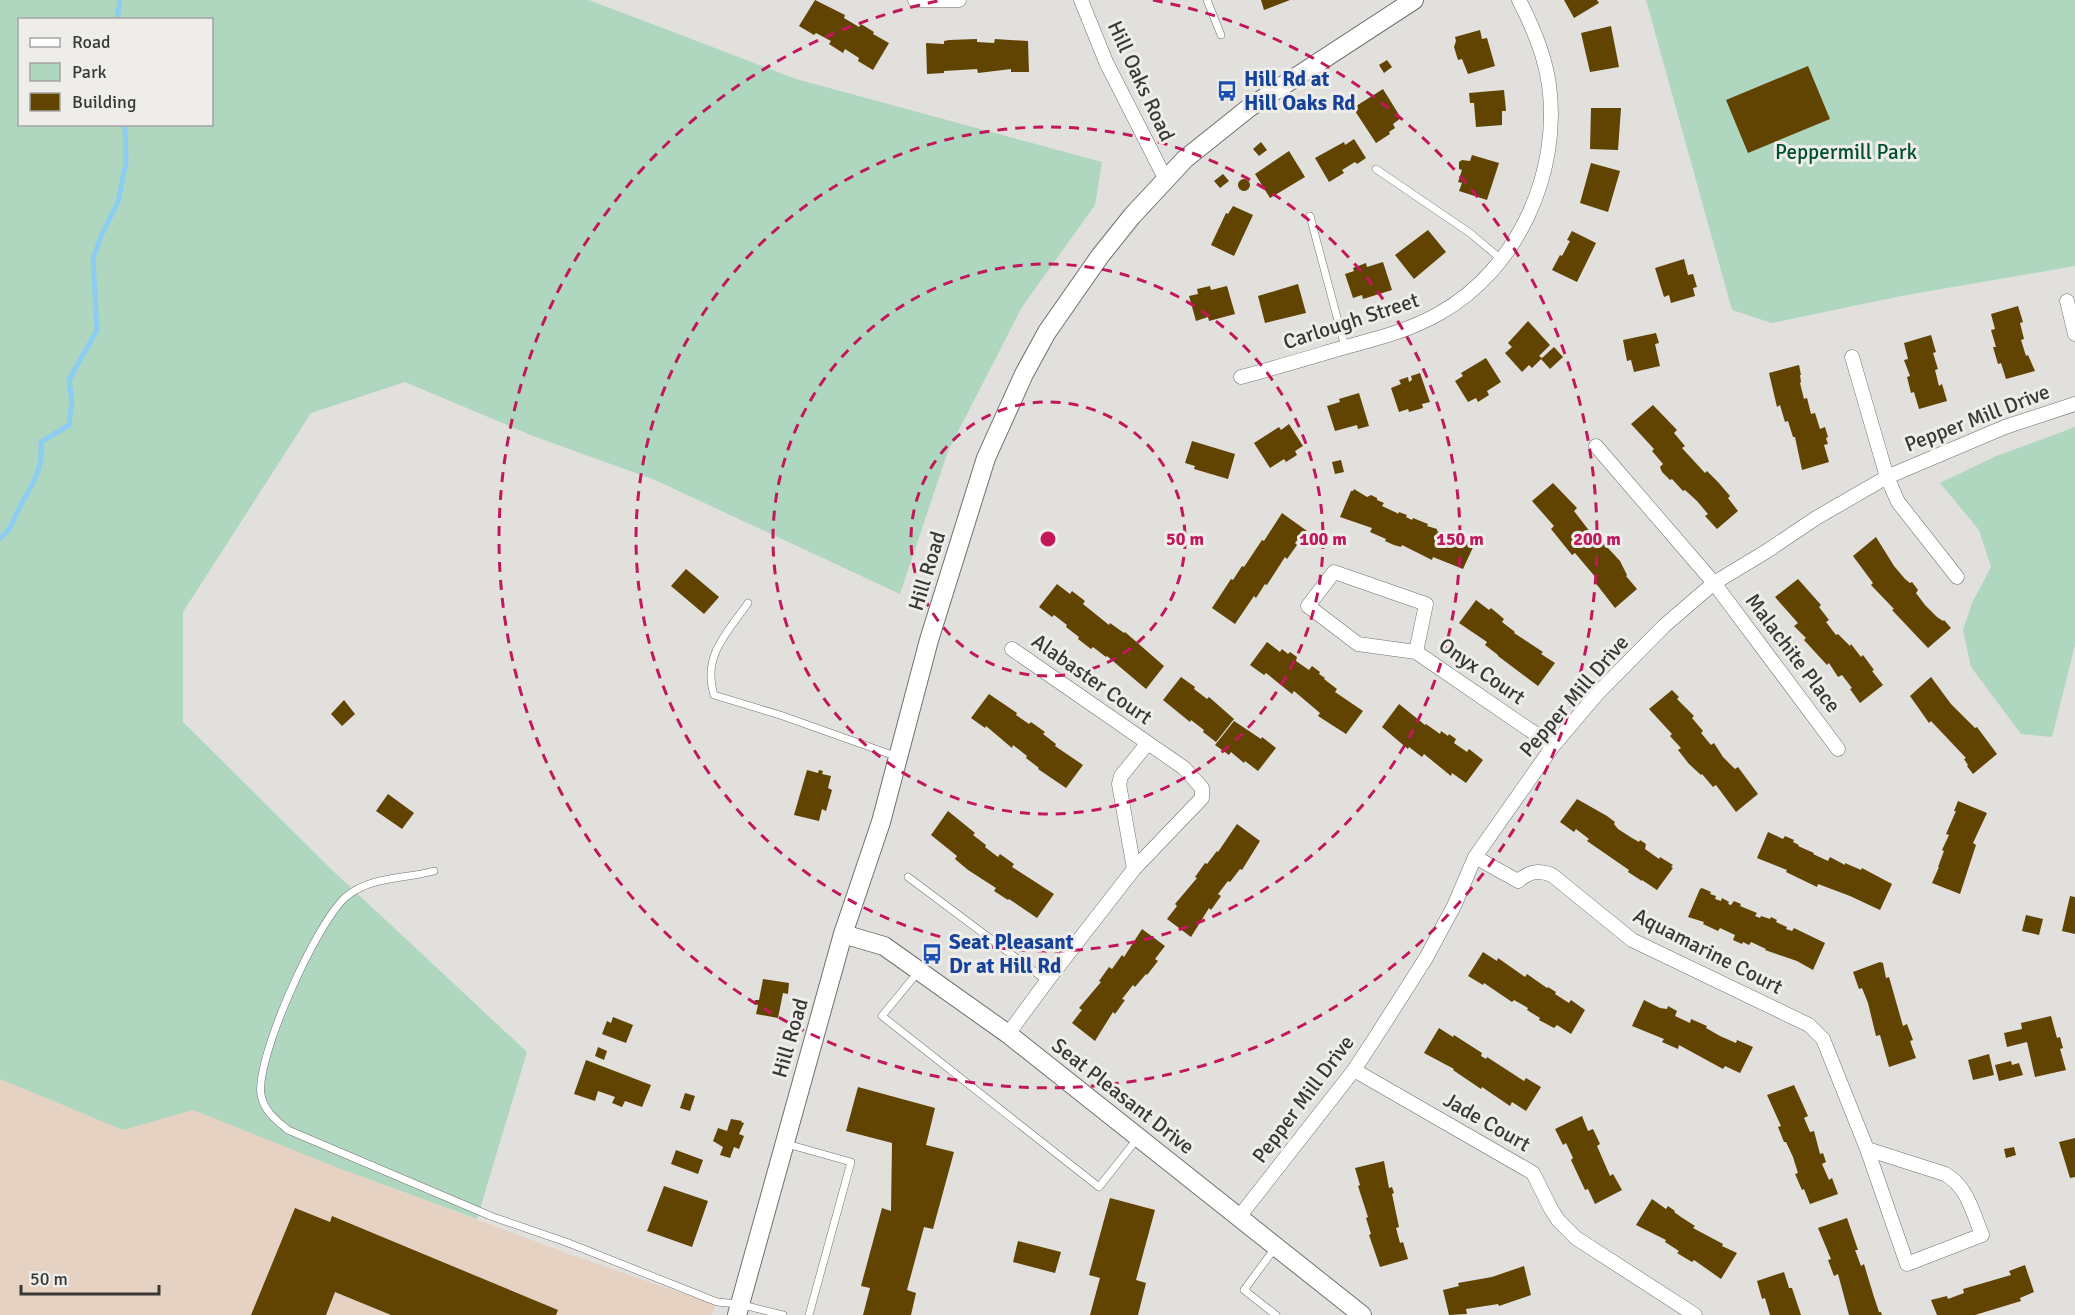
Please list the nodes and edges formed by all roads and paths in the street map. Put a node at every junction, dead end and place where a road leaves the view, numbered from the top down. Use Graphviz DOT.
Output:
graph roads {
  1 [pos="915,0"];
  2 [pos="959,0"];
  3 [pos="1081,0"];
  4 [pos="1207,0"];
  5 [pos="1414,0"];
  6 [pos="1519,0"];
  7 [pos="1221,35"];
  8 [pos="1376,169"];
  9 [pos="1166,180"];
  10 [pos="1310,216"];
  11 [pos="1501,259"];
  12 [pos="2067,301"];
  13 [pos="2075,334"];
  14 [pos="1345,347"];
  15 [pos="1852,357"];
  16 [pos="1241,377"];
  17 [pos="2075,404"];
  18 [pos="1596,446"];
  19 [pos="1887,477"];
  20 [pos="1957,577"];
  21 [pos="1714,583"];
  22 [pos="748,603"];
  23 [pos="1012,649"];
  24 [pos="1416,651"];
  25 [pos="1147,744"];
  26 [pos="1553,746"];
  27 [pos="1838,749"];
  28 [pos="898,757"];
  29 [pos="1475,857"];
  30 [pos="1134,869"];
  31 [pos="434,871"];
  32 [pos="908,877"];
  33 [pos="843,934"];
  34 [pos="919,970"];
  35 [pos="1047,981"];
  36 [pos="1008,1034"];
  37 [pos="1354,1070"];
  38 [pos="1138,1137"];
  39 [pos="784,1143"];
  40 [pos="1867,1149"];
  41 [pos="1239,1217"];
  42 [pos="1275,1248"];
  43 [pos="738,1310"];
  44 [pos="783,1315"];
  45 [pos="809,1315"];
  46 [pos="1276,1315"];
  47 [pos="1362,1315"];
  48 [pos="1695,1315"];
  1 -- 2 [label="street"];
  3 -- 9 [label="street, Hill Oaks Road"];
  4 -- 7 [label="lane"];
  5 -- 9 [label="street, Hill Road"];
  6 -- 11 [label="street, Carlough Street"];
  8 -- 11 [label="lane"];
  9 -- 28 [label="street, Hill Road"];
  10 -- 14 [label="lane"];
  11 -- 14 [label="street, Carlough Street"];
  12 -- 13 [label="street"];
  14 -- 16 [label="street, Carlough Street"];
  15 -- 19 [label="street"];
  17 -- 19 [label="street, Pepper Mill Drive"];
  18 -- 21 [label="street, Malachite Place"];
  19 -- 20 [label="street"];
  19 -- 21 [label="street, Pepper Mill Drive"];
  21 -- 26 [label="street, Pepper Mill Drive"];
  21 -- 27 [label="street, Malachite Place"];
  22 -- 28 [label="lane"];
  23 -- 25 [label="street, Alabaster Court"];
  24 -- 24 [label="street, Onyx Court"];
  24 -- 26 [label="street, Onyx Court"];
  25 -- 30 [label="street, Alabaster Court"];
  25 -- 30 [label="street, Alabaster Court"];
  26 -- 29 [label="street, Pepper Mill Drive"];
  28 -- 33 [label="street, Hill Road"];
  29 -- 37 [label="street, Pepper Mill Drive"];
  29 -- 40 [label="street, Aquamarine Court"];
  30 -- 35 [label="street, Alabaster Court"];
  31 -- 43 [label="lane"];
  32 -- 35 [label="lane"];
  33 -- 34 [label="street, Seat Pleasant Drive"];
  33 -- 39 [label="street, Hill Road"];
  34 -- 36 [label="street, Seat Pleasant Drive"];
  34 -- 38 [label="lane"];
  35 -- 36 [label="street, Alabaster Court"];
  36 -- 38 [label="street, Seat Pleasant Drive"];
  37 -- 41 [label="street, Pepper Mill Drive"];
  37 -- 48 [label="street, Jade Court"];
  38 -- 41 [label="street, Seat Pleasant Drive"];
  39 -- 43 [label="street, Hill Road"];
  39 -- 45 [label="lane"];
  40 -- 40 [label="street, Aquamarine Court"];
  41 -- 42 [label="street, Seat Pleasant Drive"];
  42 -- 46 [label="lane"];
  42 -- 47 [label="street, Seat Pleasant Drive"];
  43 -- 44 [label="lane"];
}
